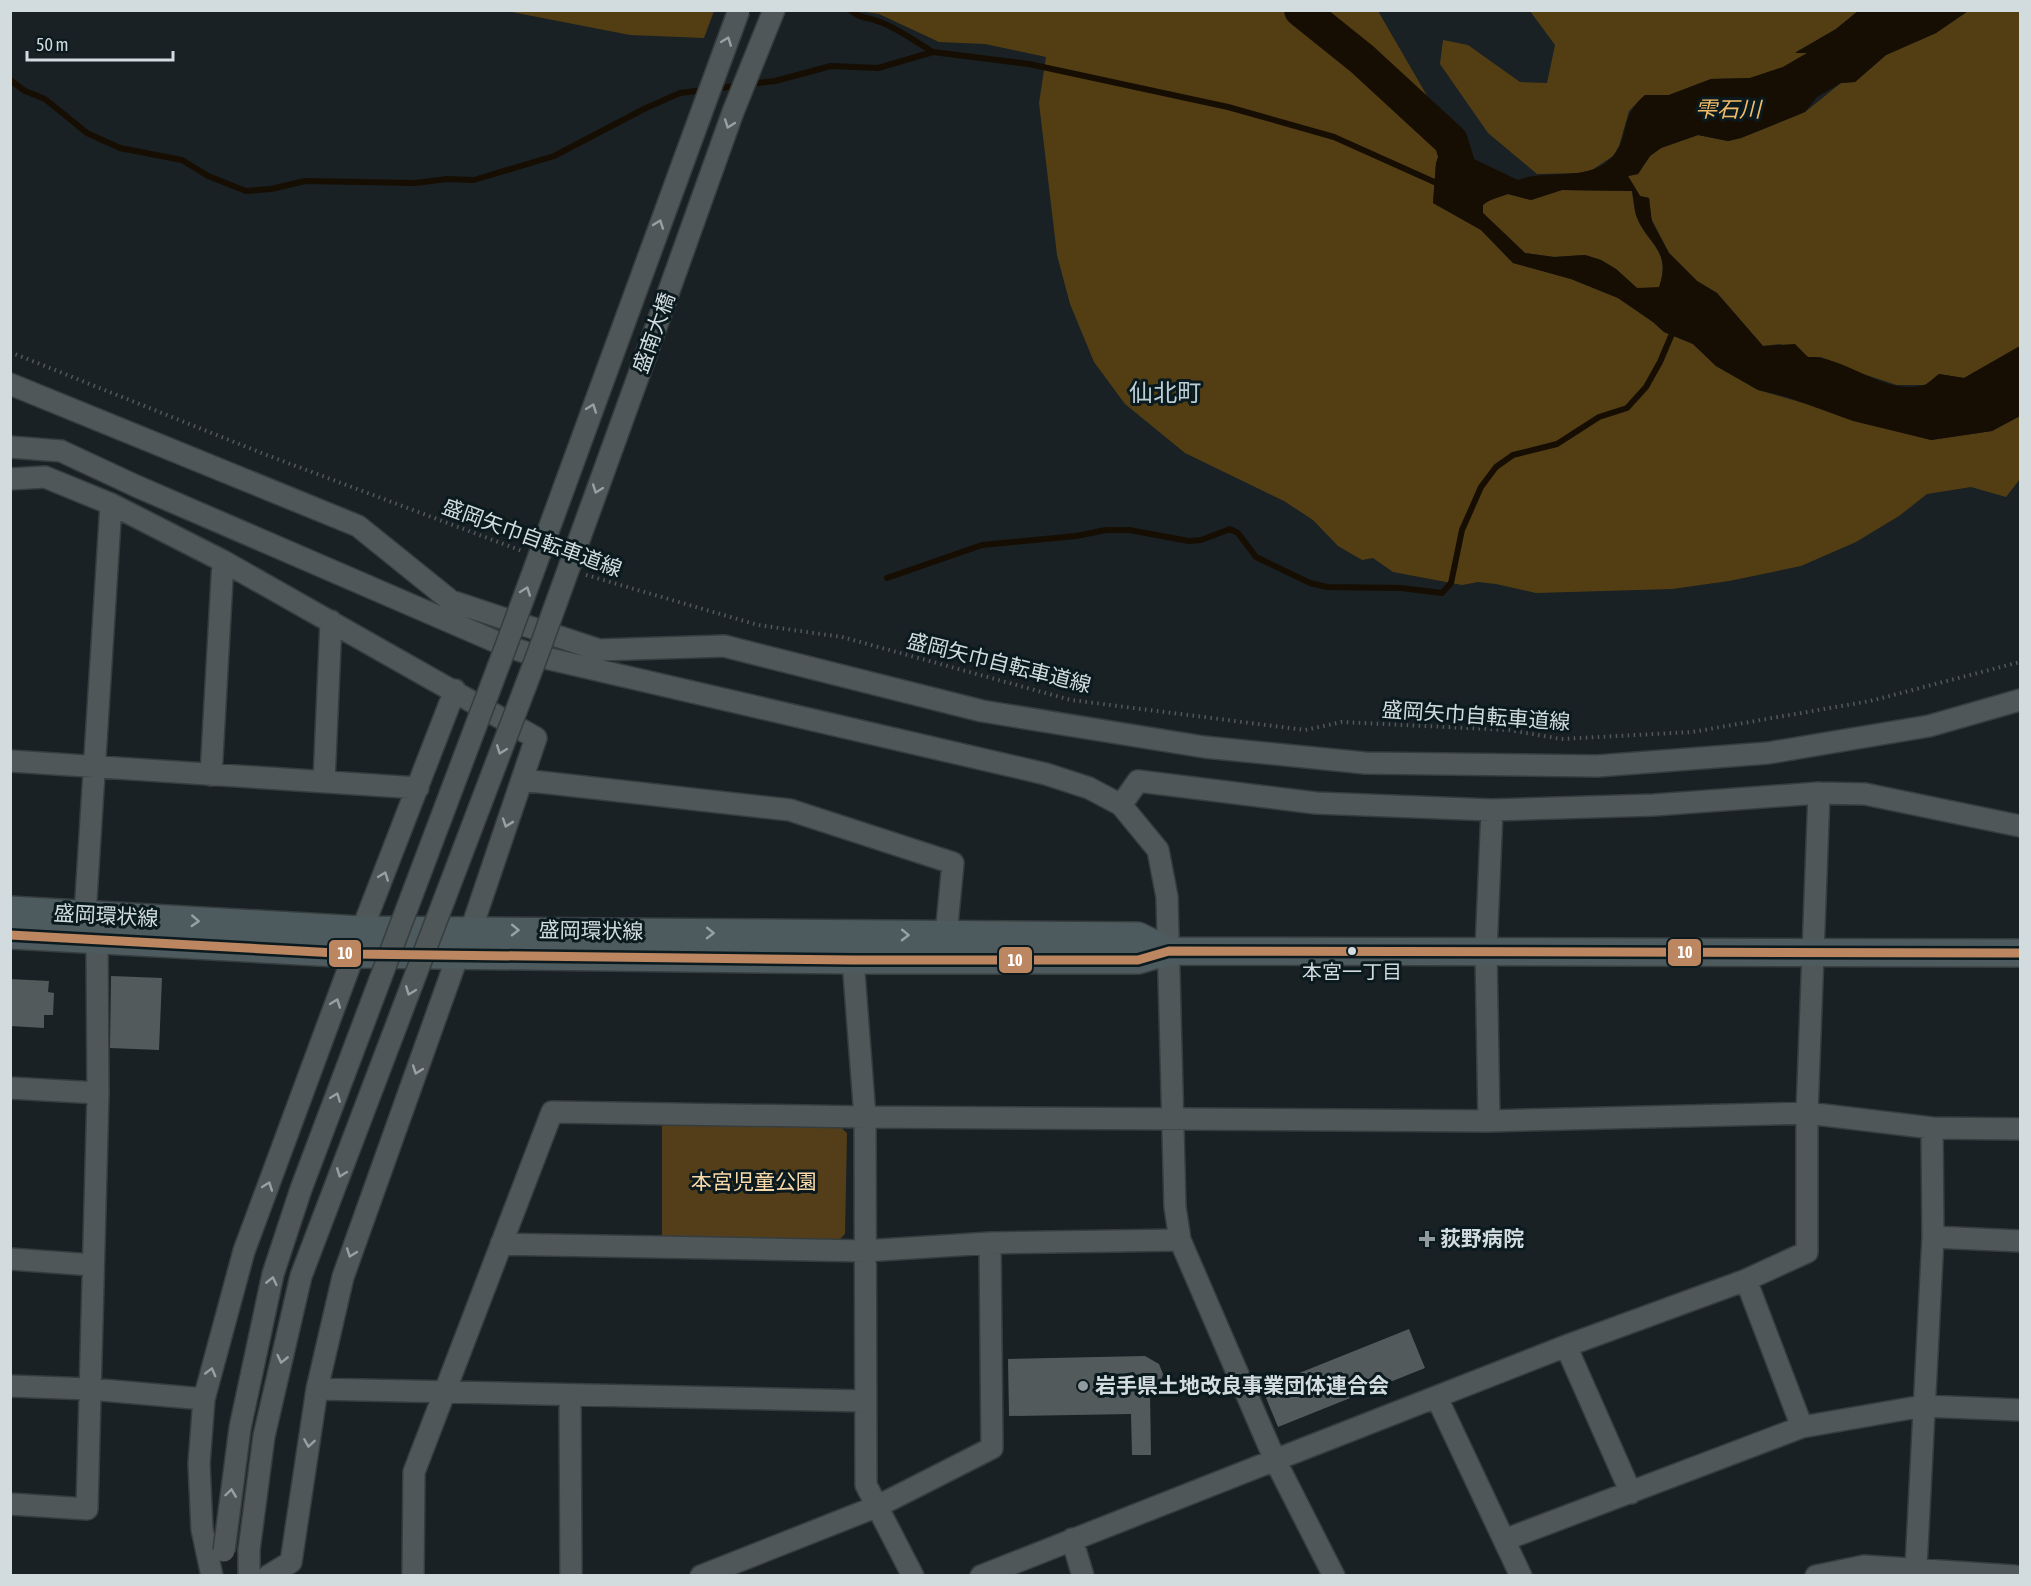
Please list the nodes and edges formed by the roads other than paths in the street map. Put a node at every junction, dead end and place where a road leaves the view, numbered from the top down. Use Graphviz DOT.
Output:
graph roads {
  1 [pos="739,10"];
  2 [pos="774,10"];
  3 [pos="10,384"];
  4 [pos="10,447"];
  5 [pos="10,479"];
  6 [pos="111,504"];
  7 [pos="223,561"];
  8 [pos="331,621"];
  9 [pos="506,646"];
  10 [pos="537,656"];
  11 [pos="455,690"];
  12 [pos="2020,700"];
  13 [pos="10,761"];
  14 [pos="94,765"];
  15 [pos="211,775"];
  16 [pos="522,780"];
  17 [pos="324,782"];
  18 [pos="418,788"];
  19 [pos="1819,793"];
  20 [pos="1121,805"];
  21 [pos="1492,810"];
  22 [pos="2020,826"];
  23 [pos="10,910"];
  24 [pos="86,915"];
  25 [pos="471,930"];
  26 [pos="10,935"];
  27 [pos="945,935"];
  28 [pos="97,940"];
  29 [pos="358,942"];
  30 [pos="1169,951"];
  31 [pos="1486,951"];
  32 [pos="2020,953"];
  33 [pos="1812,954"];
  34 [pos="458,955"];
  35 [pos="853,960"];
  36 [pos="10,1088"];
  37 [pos="98,1093"];
  38 [pos="1807,1113"];
  39 [pos="865,1117"];
  40 [pos="1173,1119"];
  41 [pos="1489,1121"];
  42 [pos="1932,1128"];
  43 [pos="2020,1129"];
  44 [pos="1933,1237"];
  45 [pos="1180,1240"];
  46 [pos="2020,1241"];
  47 [pos="990,1243"];
  48 [pos="501,1244"];
  49 [pos="864,1251"];
  50 [pos="10,1259"];
  51 [pos="93,1265"];
  52 [pos="1746,1280"];
  53 [pos="1566,1346"];
  54 [pos="10,1386"];
  55 [pos="90,1389"];
  56 [pos="317,1389"];
  57 [pos="444,1394"];
  58 [pos="570,1396"];
  59 [pos="1437,1398"];
  60 [pos="204,1399"];
  61 [pos="865,1401"];
  62 [pos="1923,1406"];
  63 [pos="2020,1410"];
  64 [pos="1802,1427"];
  65 [pos="1275,1460"];
  66 [pos="1631,1493"];
  67 [pos="10,1504"];
  68 [pos="878,1506"];
  69 [pos="1072,1539"];
  70 [pos="1504,1540"];
  71 [pos="1916,1568"];
  72 [pos="212,1575"];
  73 [pos="222,1575"];
  74 [pos="249,1575"];
  75 [pos="268,1575"];
  76 [pos="413,1575"];
  77 [pos="571,1575"];
  78 [pos="701,1575"];
  79 [pos="913,1575"];
  80 [pos="981,1575"];
  81 [pos="1083,1575"];
  82 [pos="1333,1575"];
  83 [pos="1521,1575"];
  84 [pos="1816,1575"];
  85 [pos="2015,1575"];
  9 -- 1 [label="street, 盛南大橋, one-way, bridge"];
  2 -- 10 [label="street, 盛南大橋, one-way, bridge"];
  3 -- 12 [label="street"];
  4 -- 9 [label="street"];
  5 -- 6 [label="street"];
  6 -- 7 [label="street"];
  6 -- 14 [label="street"];
  7 -- 8 [label="street"];
  7 -- 15 [label="street"];
  8 -- 11 [label="street"];
  8 -- 17 [label="street"];
  9 -- 10 [label="street"];
  73 -- 9 [label="street, 盛南大橋, one-way, bridge"];
  10 -- 20 [label="street"];
  10 -- 74 [label="street, 盛南大橋, one-way, bridge"];
  11 -- 16 [label="street"];
  11 -- 18 [label="street"];
  13 -- 14 [label="street"];
  14 -- 15 [label="street"];
  14 -- 24 [label="street"];
  15 -- 17 [label="street"];
  16 -- 25 [label="street, one-way"];
  16 -- 27 [label="street"];
  17 -- 18 [label="street"];
  29 -- 18 [label="street, one-way"];
  19 -- 21 [label="street"];
  19 -- 22 [label="street"];
  19 -- 33 [label="street"];
  20 -- 21 [label="street"];
  20 -- 30 [label="street"];
  21 -- 31 [label="street"];
  23 -- 24 [label="main road, 盛岡環状線"];
  24 -- 29 [label="main road, 盛岡環状線, one-way"];
  25 -- 27 [label="main road, 盛岡環状線, one-way"];
  25 -- 29 [label="main road, 盛岡環状線"];
  26 -- 28 [label="main road, 盛岡環状線"];
  27 -- 30 [label="main road, 盛岡環状線"];
  28 -- 29 [label="main road, 盛岡環状線"];
  28 -- 37 [label="street"];
  29 -- 34 [label="main road, 盛岡環状線"];
  60 -- 29 [label="street, one-way"];
  30 -- 31 [label="main road, 盛岡環状線"];
  30 -- 35 [label="main road, 盛岡環状線"];
  30 -- 40 [label="street"];
  31 -- 33 [label="main road, 盛岡環状線"];
  31 -- 41 [label="street"];
  32 -- 33 [label="main road, 盛岡環状線"];
  33 -- 38 [label="street"];
  34 -- 35 [label="main road, 盛岡環状線"];
  34 -- 56 [label="street, one-way"];
  35 -- 39 [label="street"];
  36 -- 37 [label="street"];
  37 -- 51 [label="street"];
  38 -- 41 [label="street"];
  38 -- 42 [label="street"];
  38 -- 52 [label="street"];
  39 -- 40 [label="street"];
  39 -- 48 [label="street"];
  39 -- 49 [label="street"];
  40 -- 41 [label="street"];
  40 -- 45 [label="street"];
  42 -- 43 [label="street"];
  42 -- 44 [label="street"];
  44 -- 46 [label="street"];
  44 -- 62 [label="street"];
  45 -- 47 [label="street"];
  45 -- 65 [label="street"];
  47 -- 49 [label="street"];
  47 -- 68 [label="street"];
  48 -- 49 [label="street"];
  48 -- 57 [label="street"];
  49 -- 61 [label="street"];
  50 -- 51 [label="street"];
  51 -- 55 [label="street"];
  52 -- 53 [label="street"];
  52 -- 64 [label="street"];
  53 -- 59 [label="street"];
  53 -- 66 [label="street"];
  54 -- 55 [label="street"];
  55 -- 60 [label="street"];
  55 -- 67 [label="street"];
  56 -- 57 [label="street"];
  56 -- 75 [label="street, one-way"];
  57 -- 58 [label="street"];
  57 -- 76 [label="street"];
  58 -- 61 [label="street"];
  58 -- 77 [label="street"];
  59 -- 65 [label="street"];
  59 -- 70 [label="street"];
  60 -- 72 [label="street"];
  61 -- 68 [label="street"];
  62 -- 63 [label="street"];
  62 -- 64 [label="street"];
  62 -- 71 [label="street"];
  64 -- 66 [label="street"];
  65 -- 69 [label="street"];
  65 -- 82 [label="street"];
  66 -- 70 [label="street"];
  68 -- 78 [label="street"];
  68 -- 79 [label="street"];
  69 -- 80 [label="street"];
  69 -- 81 [label="street"];
  70 -- 83 [label="street"];
  71 -- 84 [label="street"];
  71 -- 85 [label="street"];
}
